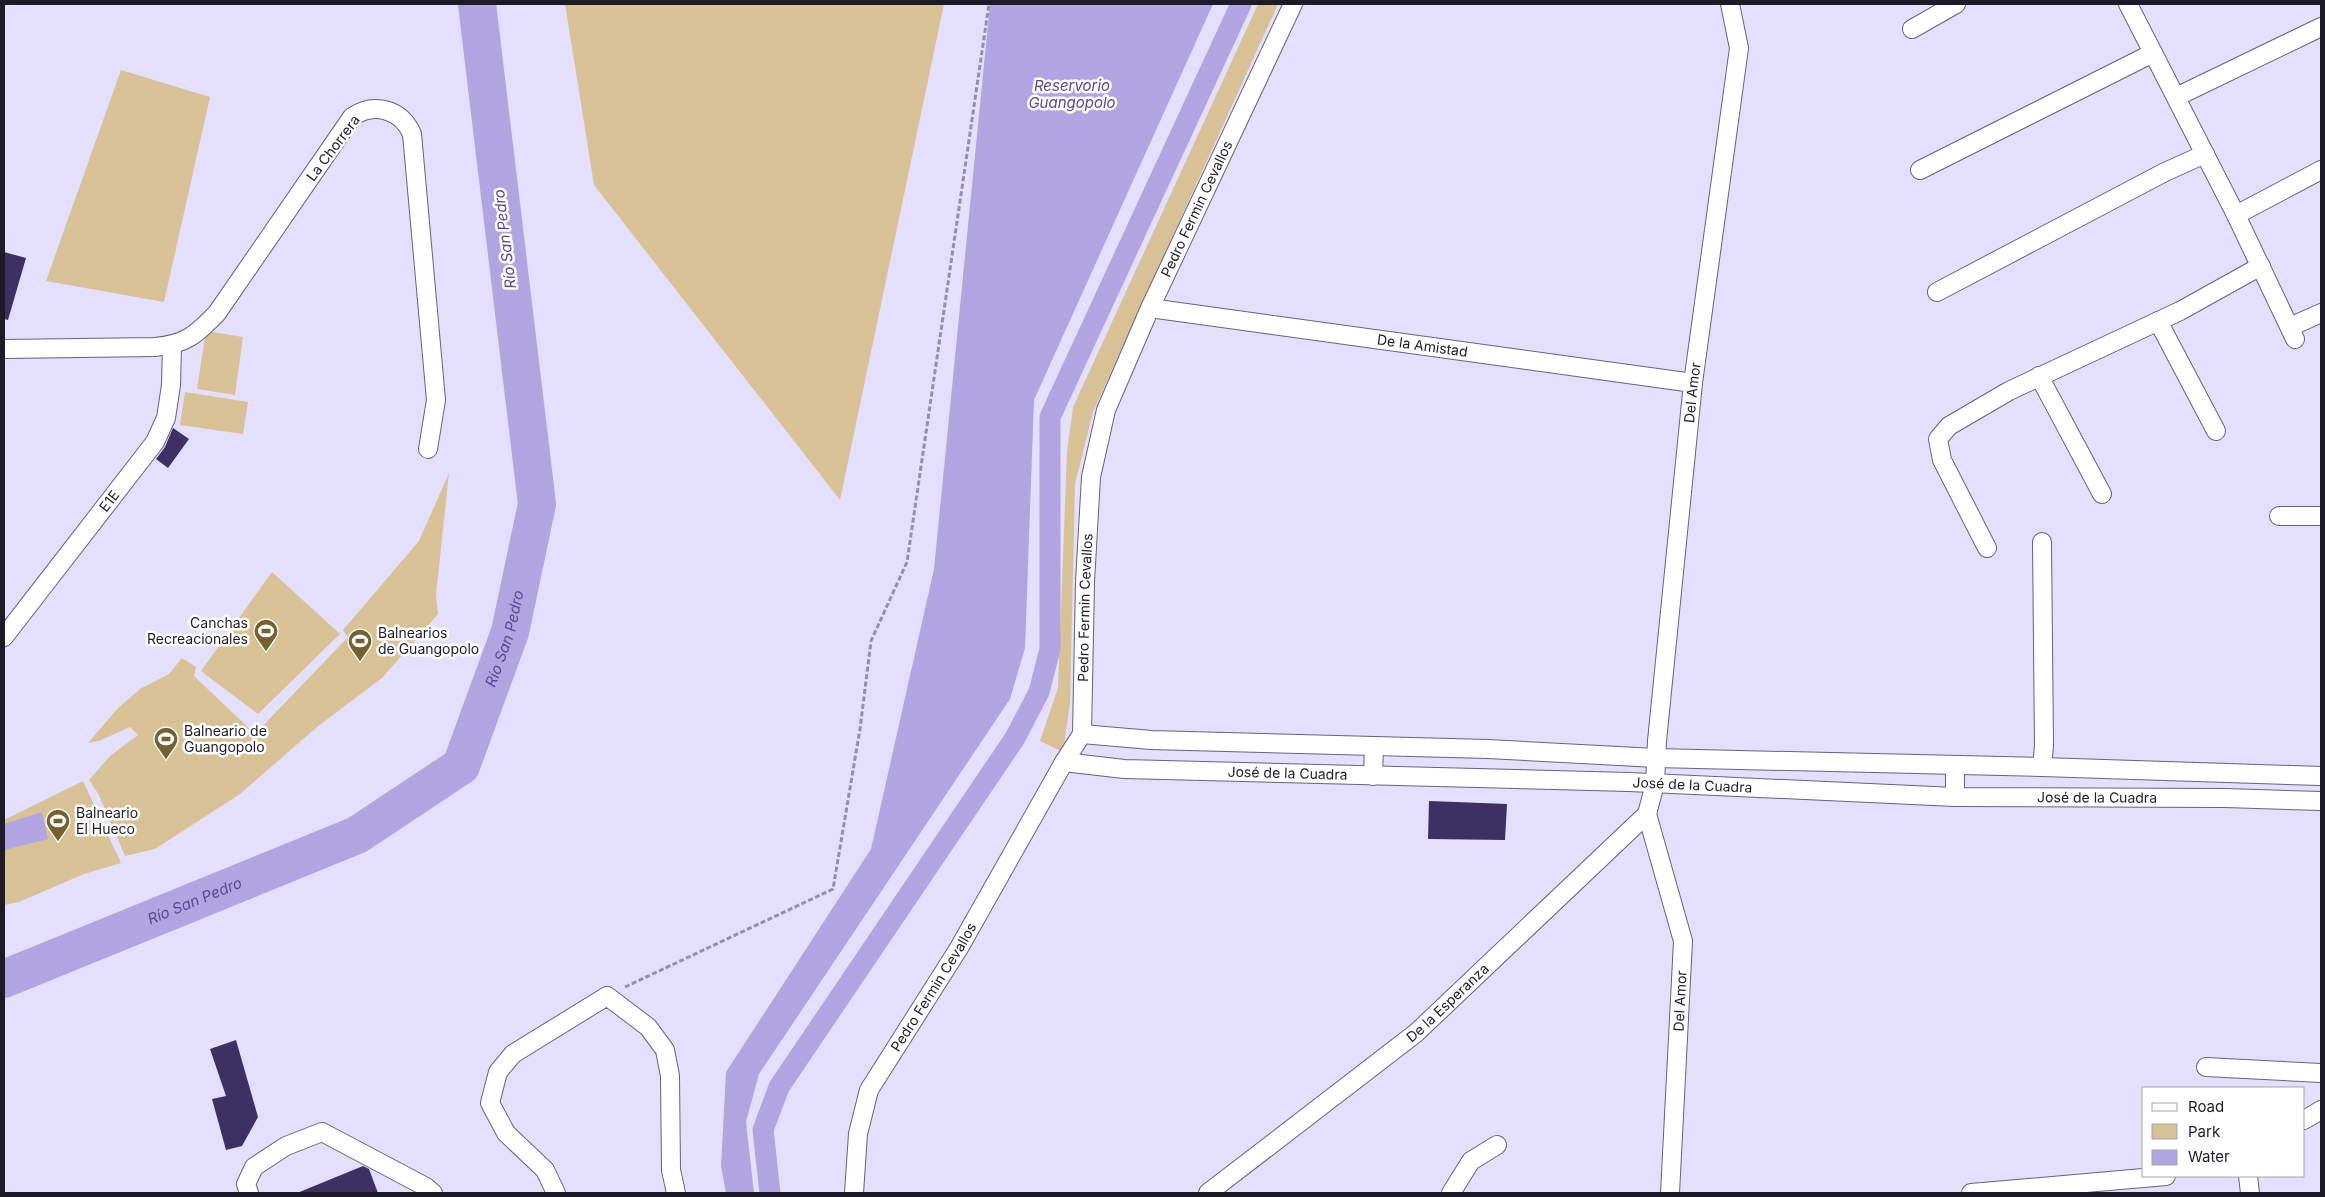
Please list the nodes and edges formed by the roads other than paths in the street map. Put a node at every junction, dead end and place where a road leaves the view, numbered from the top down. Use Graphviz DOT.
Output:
graph roads {
  1 [pos="1293,4"];
  2 [pos="1730,4"];
  3 [pos="1956,4"];
  4 [pos="2128,4"];
  5 [pos="2321,27"];
  6 [pos="1912,29"];
  7 [pos="2153,52"];
  8 [pos="2176,97"];
  9 [pos="2205,154"];
  10 [pos="1920,170"];
  11 [pos="2321,170"];
  12 [pos="2236,215"];
  13 [pos="2261,266"];
  14 [pos="1937,292"];
  15 [pos="1150,308"];
  16 [pos="2321,313"];
  17 [pos="2158,321"];
  18 [pos="172,345"];
  19 [pos="4,349"];
  20 [pos="2039,376"];
  21 [pos="1693,383"];
  22 [pos="2216,431"];
  23 [pos="428,449"];
  24 [pos="2102,494"];
  25 [pos="2279,516"];
  26 [pos="2321,516"];
  27 [pos="2042,542"];
  28 [pos="1987,548"];
  29 [pos="4,638"];
  30 [pos="1082,734"];
  31 [pos="1374,746"];
  32 [pos="1656,758"];
  33 [pos="1064,762"];
  34 [pos="1955,765"];
  35 [pos="2042,767"];
  36 [pos="2224,773"];
  37 [pos="1373,776"];
  38 [pos="2321,776"];
  39 [pos="1655,784"];
  40 [pos="1955,797"];
  41 [pos="2225,798"];
  42 [pos="2321,801"];
  43 [pos="1647,814"];
  44 [pos="2206,1068"];
  45 [pos="2321,1073"];
  46 [pos="2321,1110"];
  47 [pos="2305,1119"];
  48 [pos="1497,1145"];
  49 [pos="2155,1177"];
  50 [pos="2248,1177"];
  51 [pos="249,1193"];
  52 [pos="433,1193"];
  53 [pos="556,1193"];
  54 [pos="676,1193"];
  55 [pos="854,1193"];
  56 [pos="1208,1193"];
  57 [pos="1451,1193"];
  58 [pos="1670,1193"];
  59 [pos="1971,1193"];
  60 [pos="2250,1193"];
  1 -- 15 [label="street, Pedro Fermin Cevallos"];
  2 -- 21 [label="street, Del Amor"];
  3 -- 6 [label="street"];
  4 -- 7 [label="street"];
  5 -- 8 [label="street"];
  7 -- 8 [label="street"];
  7 -- 10 [label="street"];
  8 -- 9 [label="street"];
  9 -- 12 [label="street"];
  9 -- 14 [label="street"];
  11 -- 12 [label="street"];
  12 -- 13 [label="street"];
  13 -- 16 [label="street"];
  13 -- 17 [label="street"];
  15 -- 21 [label="street, De la Amistad"];
  15 -- 30 [label="street, Pedro Fermin Cevallos"];
  17 -- 20 [label="street"];
  17 -- 22 [label="street"];
  18 -- 19 [label="street, La Chorrera"];
  18 -- 23 [label="street, La Chorrera"];
  18 -- 29 [label="street, E1E"];
  20 -- 24 [label="street"];
  20 -- 28 [label="street"];
  21 -- 32 [label="street, Del Amor"];
  25 -- 26 [label="street"];
  27 -- 35 [label="street"];
  30 -- 31 [label="street, José de la Cuadra"];
  30 -- 33 [label="street, Pedro Fermin Cevallos"];
  31 -- 32 [label="street, José de la Cuadra"];
  31 -- 37 [label="street"];
  32 -- 34 [label="street, José de la Cuadra"];
  32 -- 39 [label="street, Del Amor"];
  33 -- 37 [label="street, José de la Cuadra"];
  33 -- 55 [label="street, Pedro Fermin Cevallos"];
  34 -- 35 [label="street, José de la Cuadra"];
  34 -- 40 [label="street"];
  35 -- 36 [label="street, José de la Cuadra"];
  36 -- 38 [label="street, José de la Cuadra"];
  36 -- 41 [label="street"];
  37 -- 39 [label="street, José de la Cuadra"];
  39 -- 40 [label="street, José de la Cuadra"];
  39 -- 43 [label="street"];
  40 -- 41 [label="street, José de la Cuadra"];
  41 -- 42 [label="street, José de la Cuadra"];
  43 -- 56 [label="street, De la Esperanza"];
  43 -- 58 [label="street, Del Amor"];
  44 -- 45 [label="street"];
  46 -- 47 [label="street"];
  48 -- 57 [label="street"];
  49 -- 59 [label="street"];
  50 -- 60 [label="street"];
  51 -- 52 [label="street"];
  53 -- 54 [label="street"];
}
